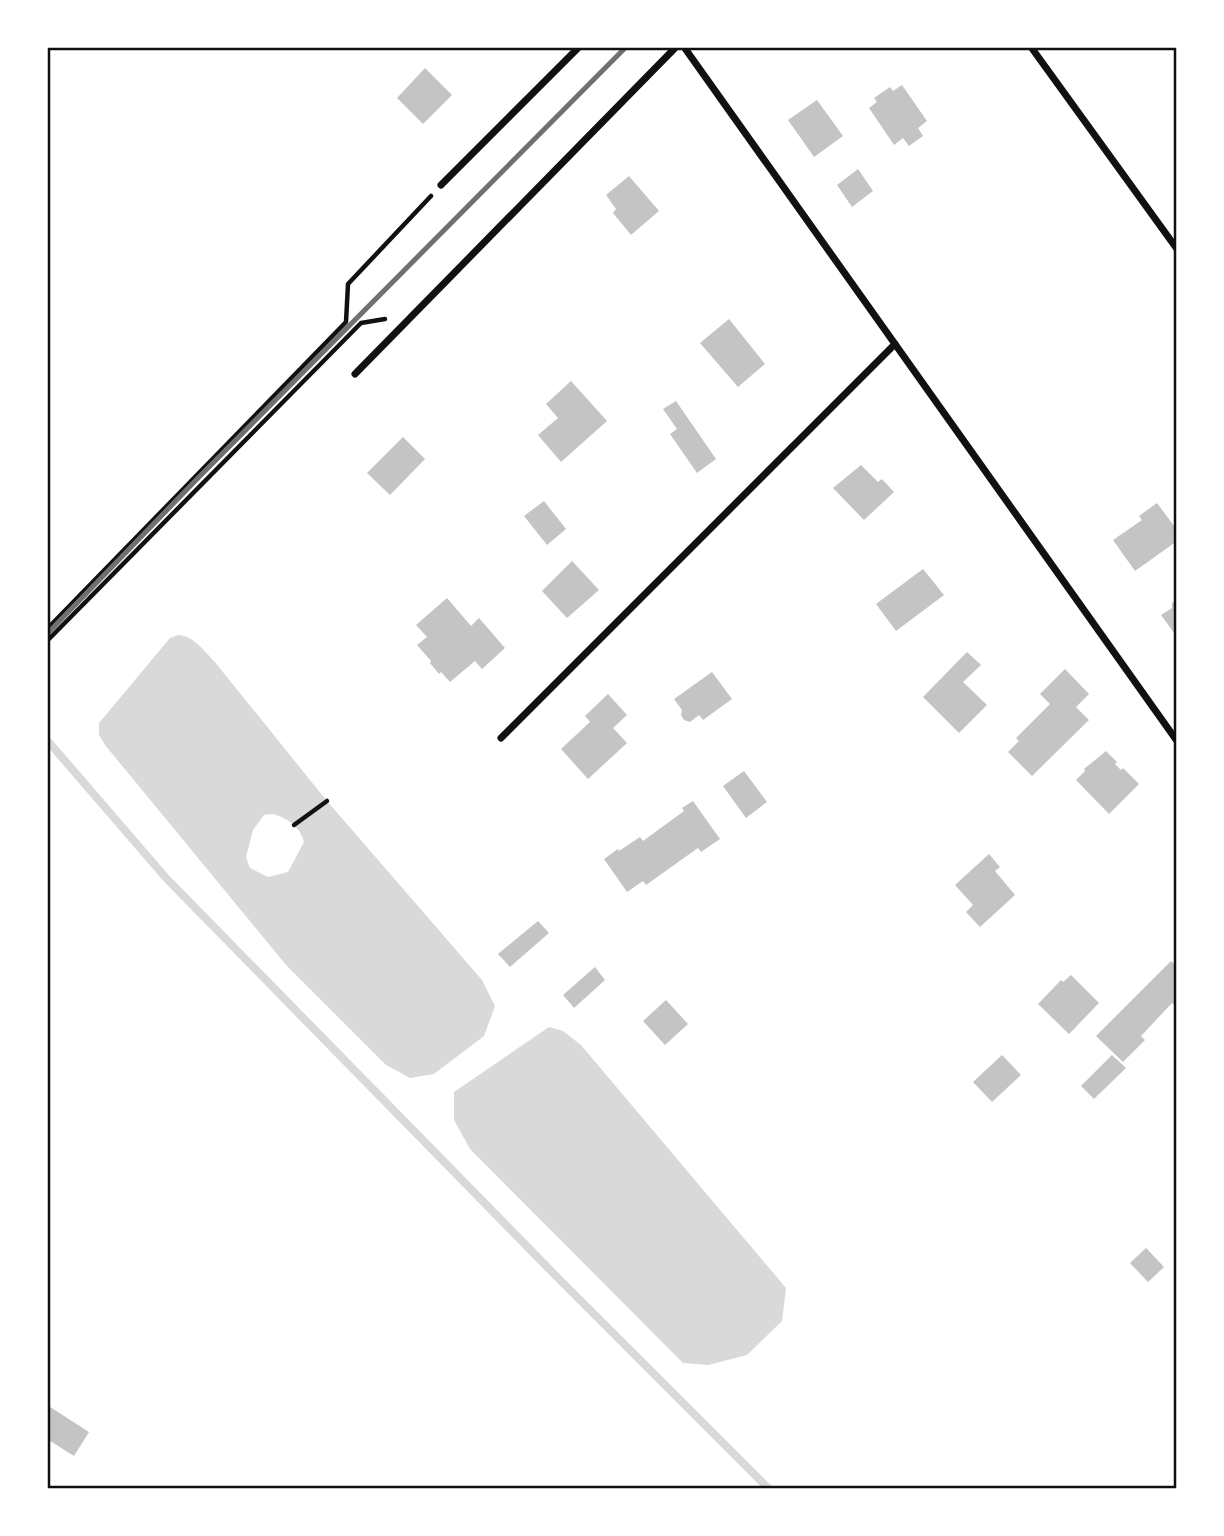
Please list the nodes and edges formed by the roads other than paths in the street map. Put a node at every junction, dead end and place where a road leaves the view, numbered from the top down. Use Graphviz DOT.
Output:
graph roads {
  1 [pos="579,47"];
  2 [pos="676,47"];
  3 [pos="684,47"];
  4 [pos="1031,47"];
  5 [pos="441,185"];
  6 [pos="1177,249"];
  7 [pos="895,344"];
  8 [pos="355,374"];
  9 [pos="501,738"];
  10 [pos="1177,741"];
  1 -- 5 [label="street"];
  2 -- 8 [label="street"];
  3 -- 7 [label="street"];
  4 -- 6 [label="street"];
  7 -- 9 [label="street"];
  7 -- 10 [label="street"];
}
